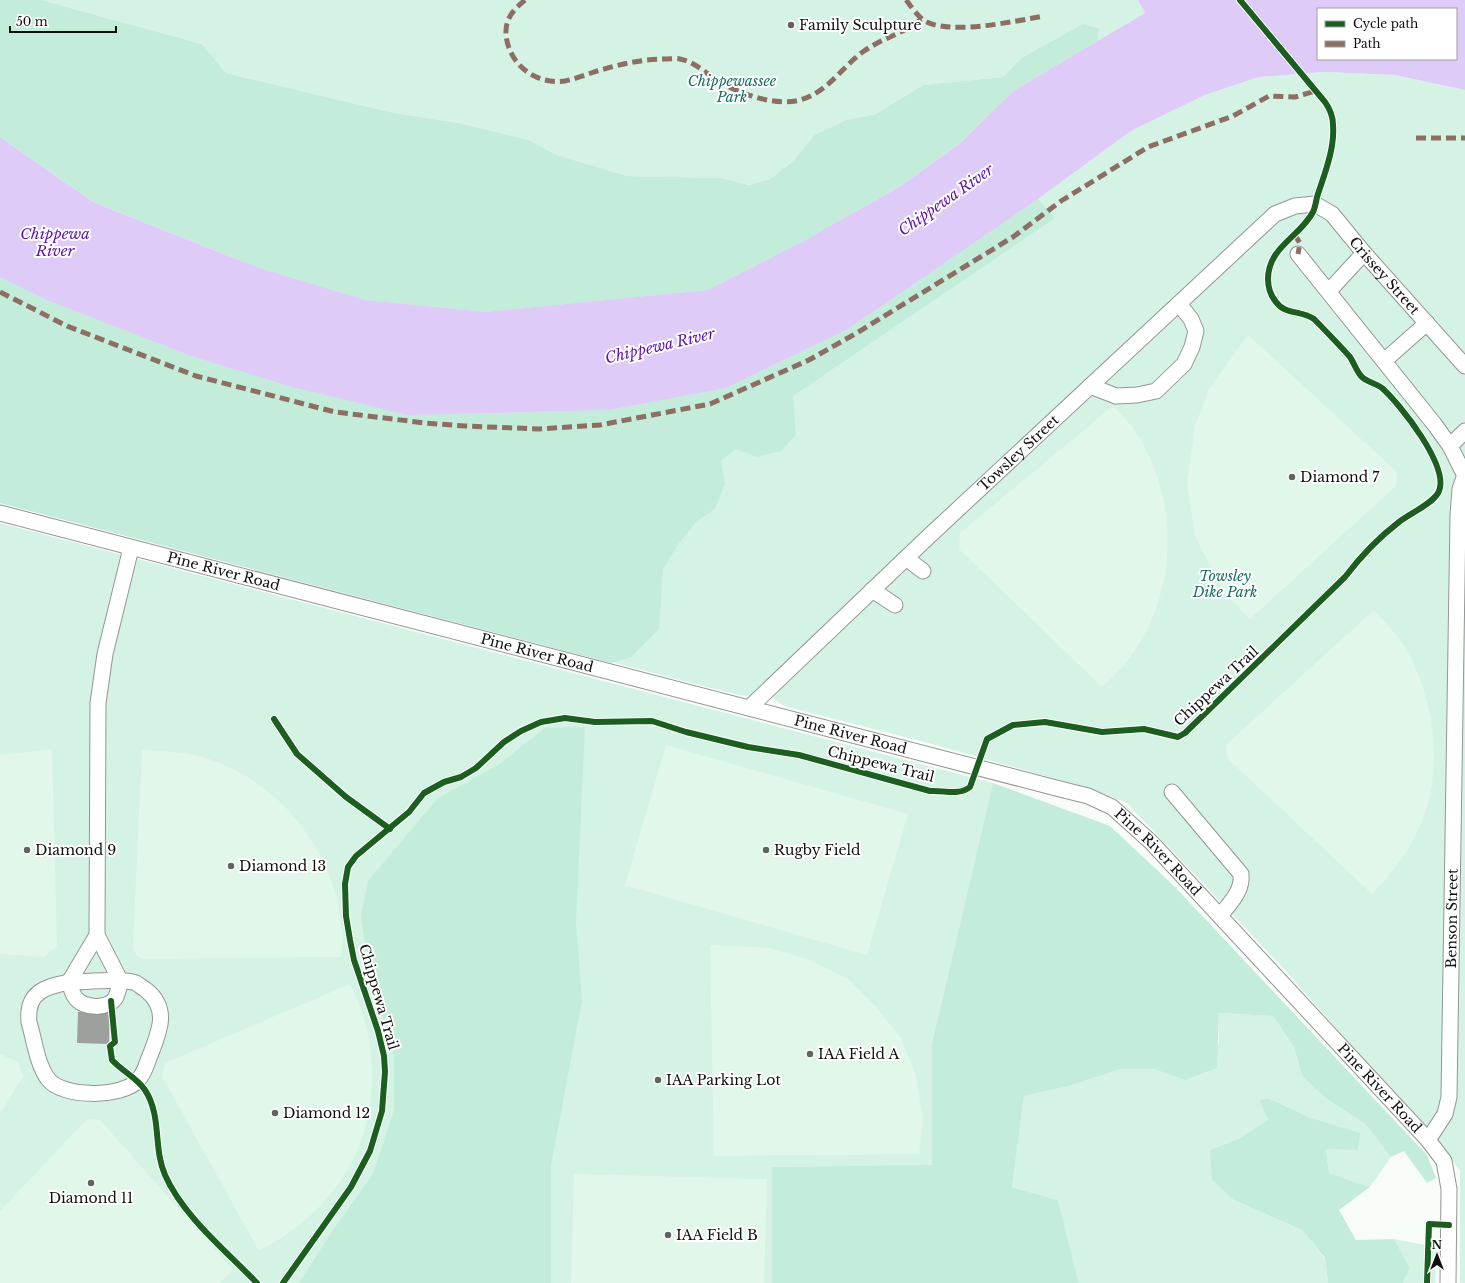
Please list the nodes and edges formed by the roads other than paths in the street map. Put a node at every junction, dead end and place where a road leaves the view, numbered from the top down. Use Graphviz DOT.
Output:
graph roads {
  1 [pos="1295,206"];
  2 [pos="1364,253"];
  3 [pos="1298,254"];
  4 [pos="1329,291"];
  5 [pos="1179,304"];
  6 [pos="1427,323"];
  7 [pos="1384,361"];
  8 [pos="1465,366"];
  9 [pos="1090,386"];
  10 [pos="1465,430"];
  11 [pos="1450,446"];
  12 [pos="1465,476"];
  13 [pos="0,512"];
  14 [pos="132,548"];
  15 [pos="906,558"];
  16 [pos="923,571"];
  17 [pos="872,590"];
  18 [pos="895,605"];
  19 [pos="749,708"];
  20 [pos="1172,792"];
  21 [pos="1220,916"];
  22 [pos="97,935"];
  23 [pos="69,982"];
  24 [pos="121,982"];
  25 [pos="1428,1140"];
  26 [pos="1448,1283"];
  1 -- 2 [label="street, Crissey Street"];
  1 -- 5 [label="street, Towsley Street"];
  2 -- 4 [label="street"];
  2 -- 6 [label="street, Crissey Street"];
  3 -- 4 [label="street"];
  4 -- 7 [label="street"];
  5 -- 9 [label="street, Towsley Street"];
  5 -- 9 [label="street"];
  6 -- 7 [label="street"];
  6 -- 8 [label="street, Crissey Street"];
  7 -- 11 [label="street"];
  9 -- 15 [label="street, Towsley Street"];
  10 -- 11 [label="street"];
  11 -- 12 [label="street"];
  12 -- 25 [label="street, Benson Street"];
  13 -- 14 [label="street, Pine River Road"];
  14 -- 19 [label="street, Pine River Road"];
  14 -- 22 [label="street"];
  15 -- 16 [label="street"];
  15 -- 17 [label="street, Towsley Street"];
  17 -- 18 [label="street"];
  17 -- 19 [label="street, Towsley Street"];
  19 -- 21 [label="street, Pine River Road"];
  20 -- 21 [label="street"];
  21 -- 25 [label="street, Pine River Road"];
  22 -- 23 [label="street"];
  22 -- 24 [label="street"];
  23 -- 24 [label="street"];
  23 -- 24 [label="street"];
  23 -- 24 [label="street"];
  25 -- 26 [label="street, Pine River Road"];
}
